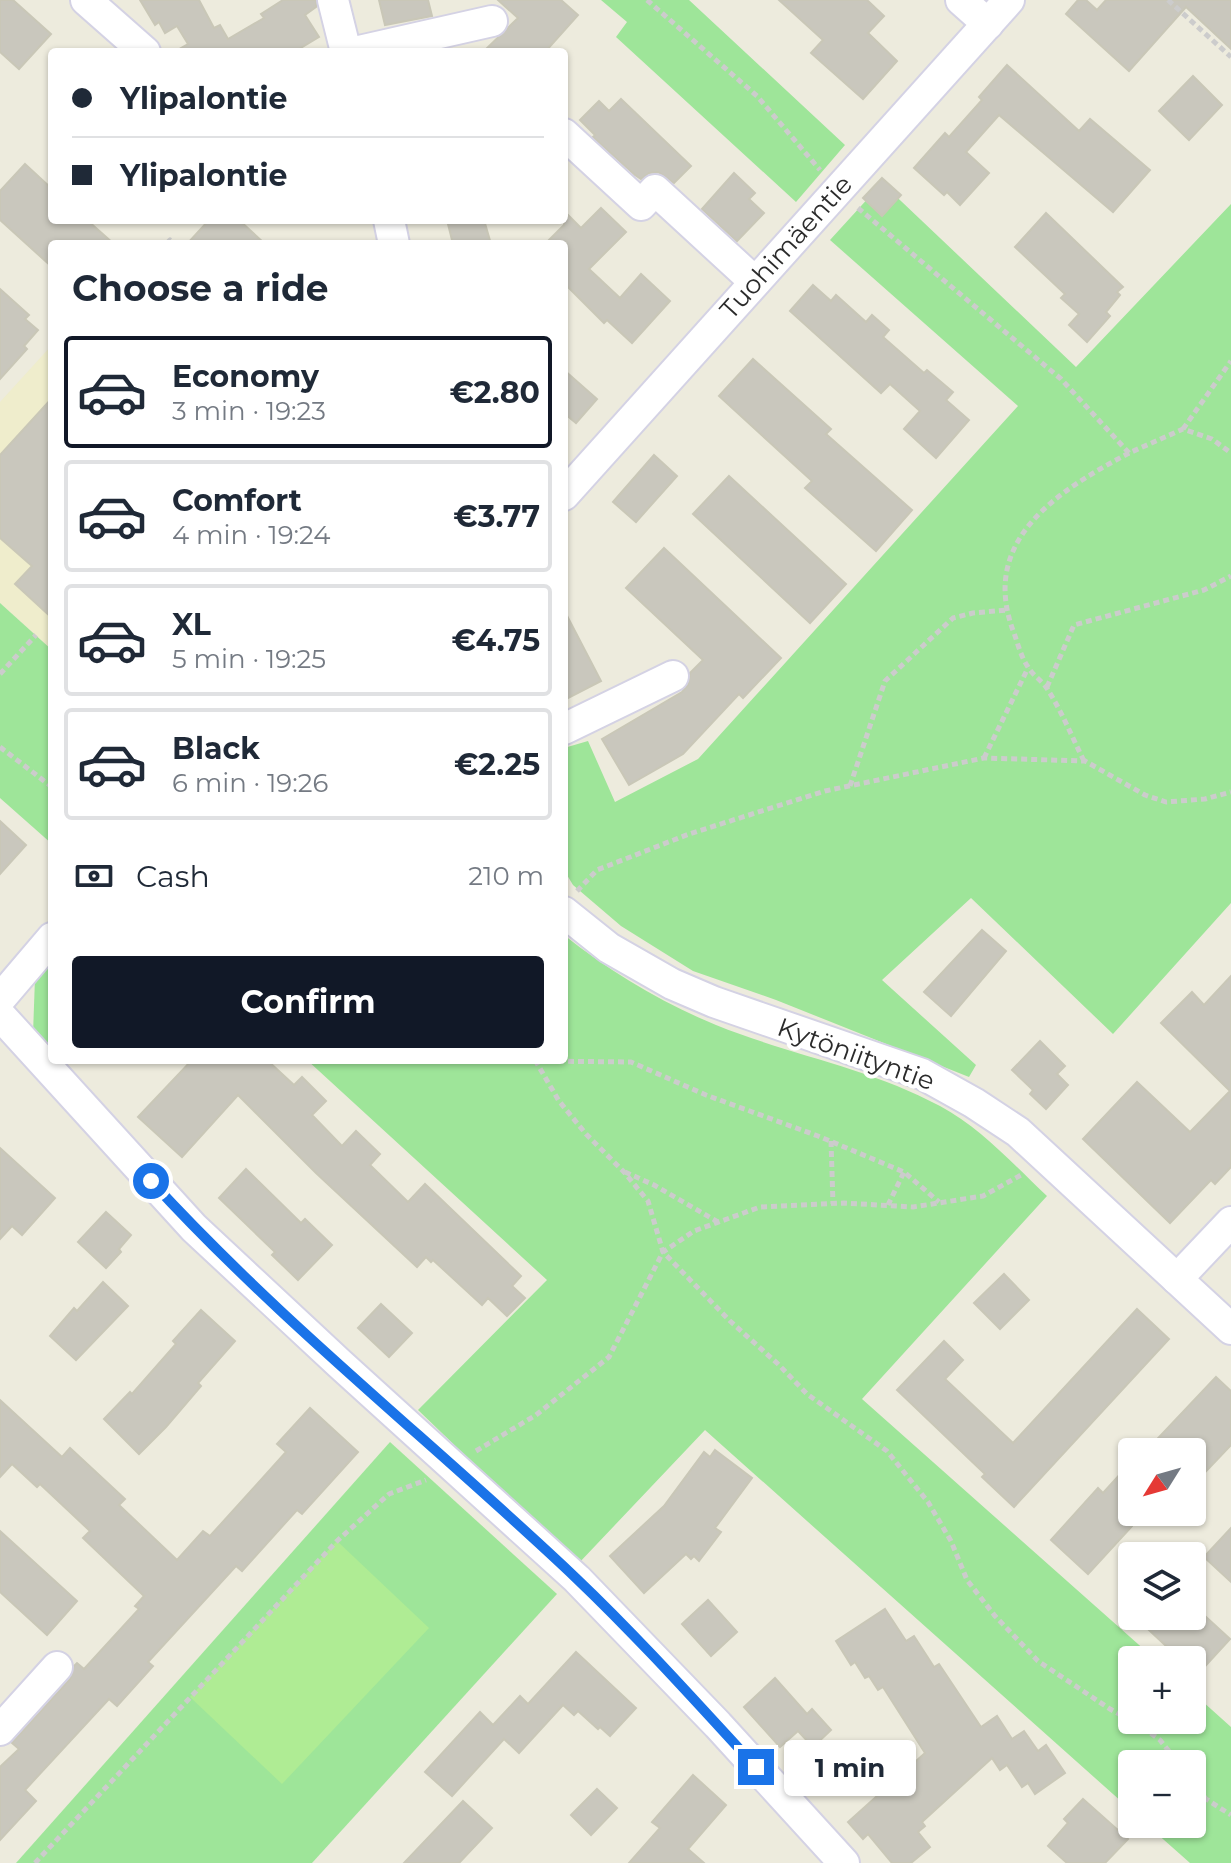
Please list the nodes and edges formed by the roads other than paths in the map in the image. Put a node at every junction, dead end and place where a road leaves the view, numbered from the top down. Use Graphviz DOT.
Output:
graph roads {
  1 [pos="86,0"];
  2 [pos="333,0"];
  3 [pos="961,0"];
  4 [pos="1009,0"];
  5 [pos="492,21"];
  6 [pos="988,24"];
  7 [pos="140,48"];
  8 [pos="345,48"];
  9 [pos="373,48"];
  10 [pos="568,138"];
  11 [pos="755,282"];
  12 [pos="568,491"];
  13 [pos="673,676"];
  14 [pos="568,727"];
  15 [pos="568,908"];
  16 [pos="48,943"];
  17 [pos="0,999"];
  18 [pos="0,1015"];
  19 [pos="1231,1222"];
  20 [pos="1177,1279"];
  21 [pos="1231,1329"];
  22 [pos="57,1667"];
  23 [pos="0,1730"];
  24 [pos="844,1863"];
  1 -- 7 [label="street"];
  2 -- 8 [label="street"];
  3 -- 6 [label="street"];
  4 -- 6 [label="street, Tuohimäentie"];
  5 -- 9 [label="street"];
  6 -- 11 [label="street, Tuohimäentie"];
  10 -- 11 [label="street"];
  11 -- 12 [label="street, Tuohimäentie"];
  13 -- 14 [label="street"];
  15 -- 20 [label="street, Kytöniityntie"];
  16 -- 17 [label="street"];
  18 -- 24 [label="street"];
  19 -- 20 [label="street"];
  20 -- 21 [label="street, Kytöniityntie"];
  22 -- 23 [label="street"];
}
